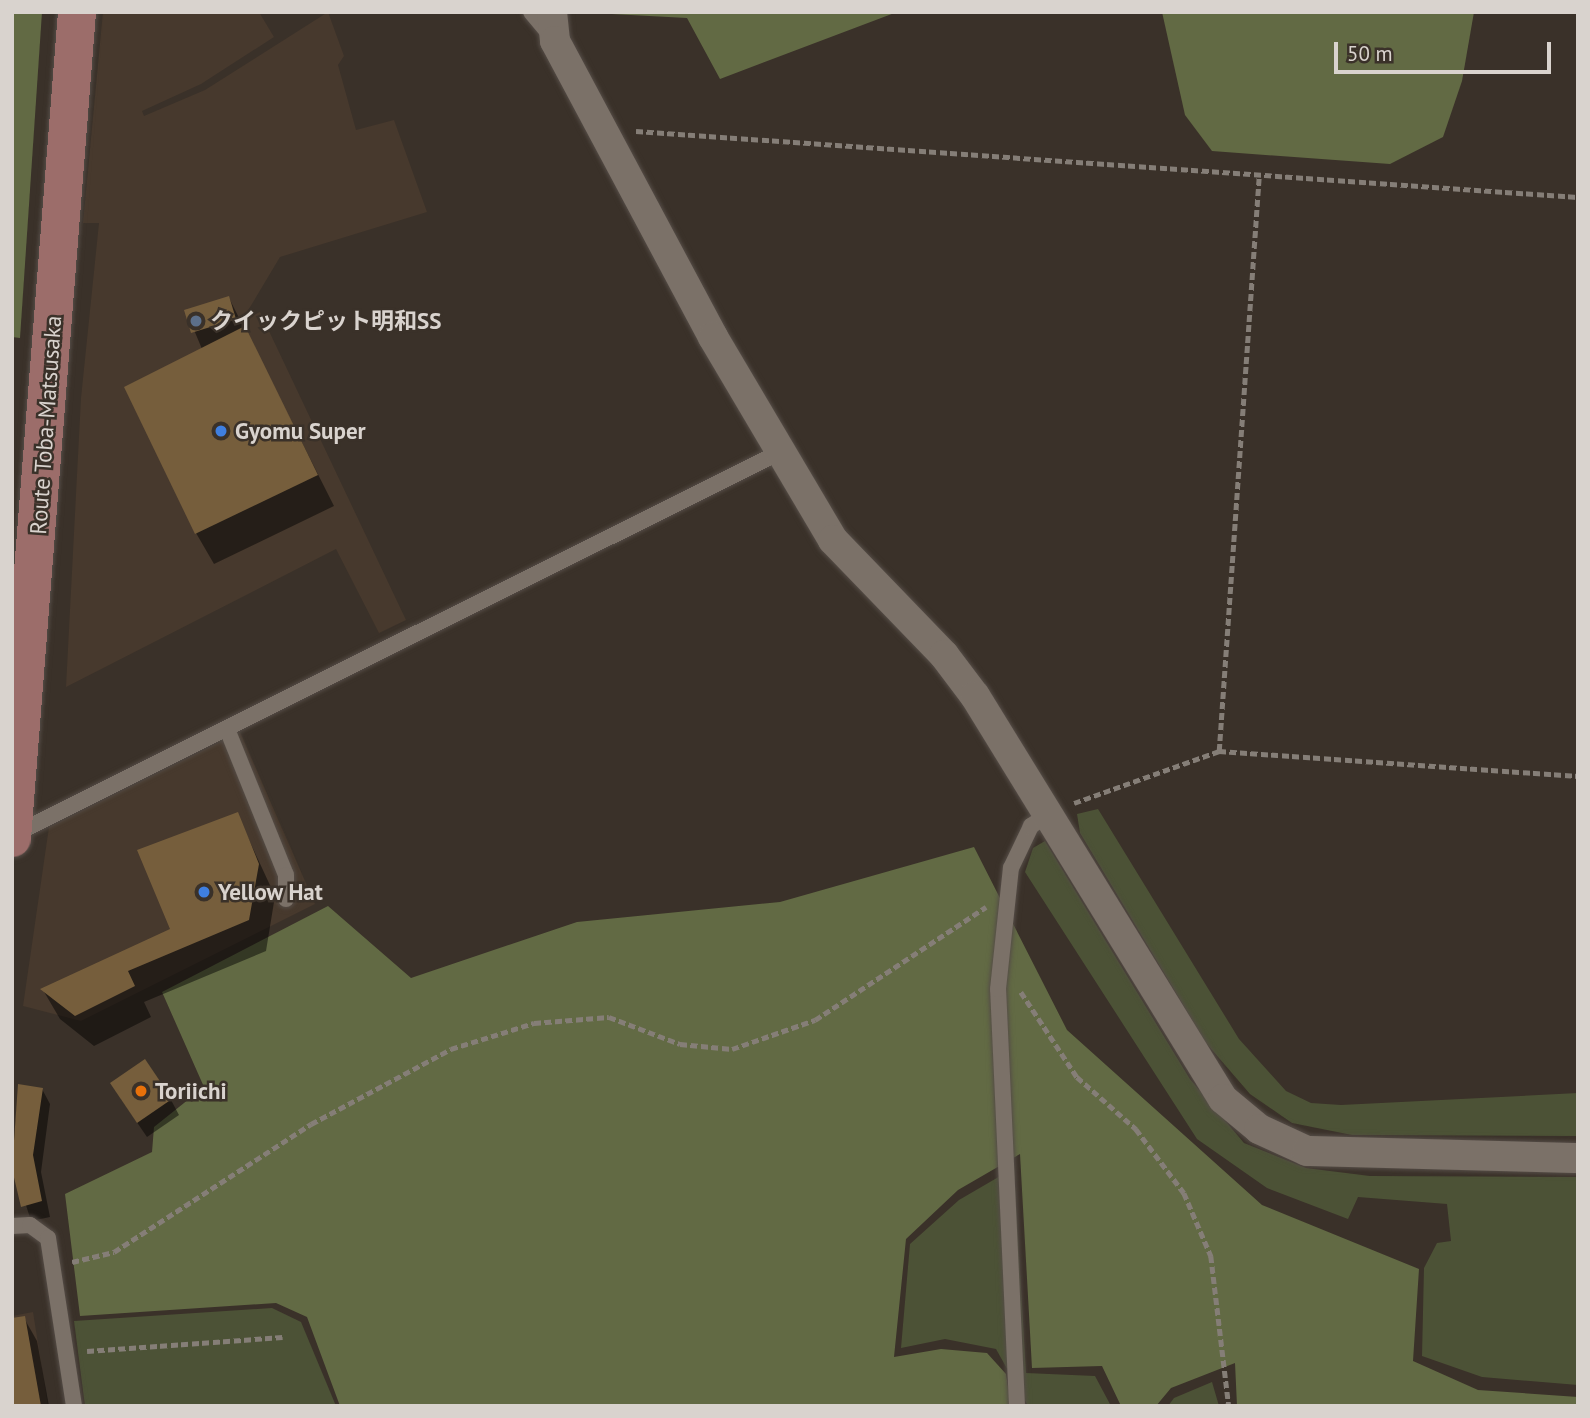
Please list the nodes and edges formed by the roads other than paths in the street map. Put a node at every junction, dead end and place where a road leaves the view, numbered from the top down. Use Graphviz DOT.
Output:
graph roads {
  1 [pos="77,12"];
  2 [pos="531,12"];
  3 [pos="554,27"];
  4 [pos="780,452"];
  5 [pos="227,729"];
  6 [pos="1051,812"];
  7 [pos="12,836"];
  8 [pos="286,899"];
  9 [pos="1578,1158"];
  10 [pos="12,1226"];
  11 [pos="74,1406"];
  12 [pos="1017,1406"];
  1 -- 7 [label="main road, Route Toba-Matsusaka"];
  2 -- 3 [label="lane"];
  3 -- 4 [label="street"];
  4 -- 5 [label="lane"];
  4 -- 6 [label="street"];
  5 -- 7 [label="lane"];
  5 -- 8 [label="lane"];
  6 -- 9 [label="street"];
  6 -- 12 [label="lane"];
  10 -- 11 [label="lane"];
}
